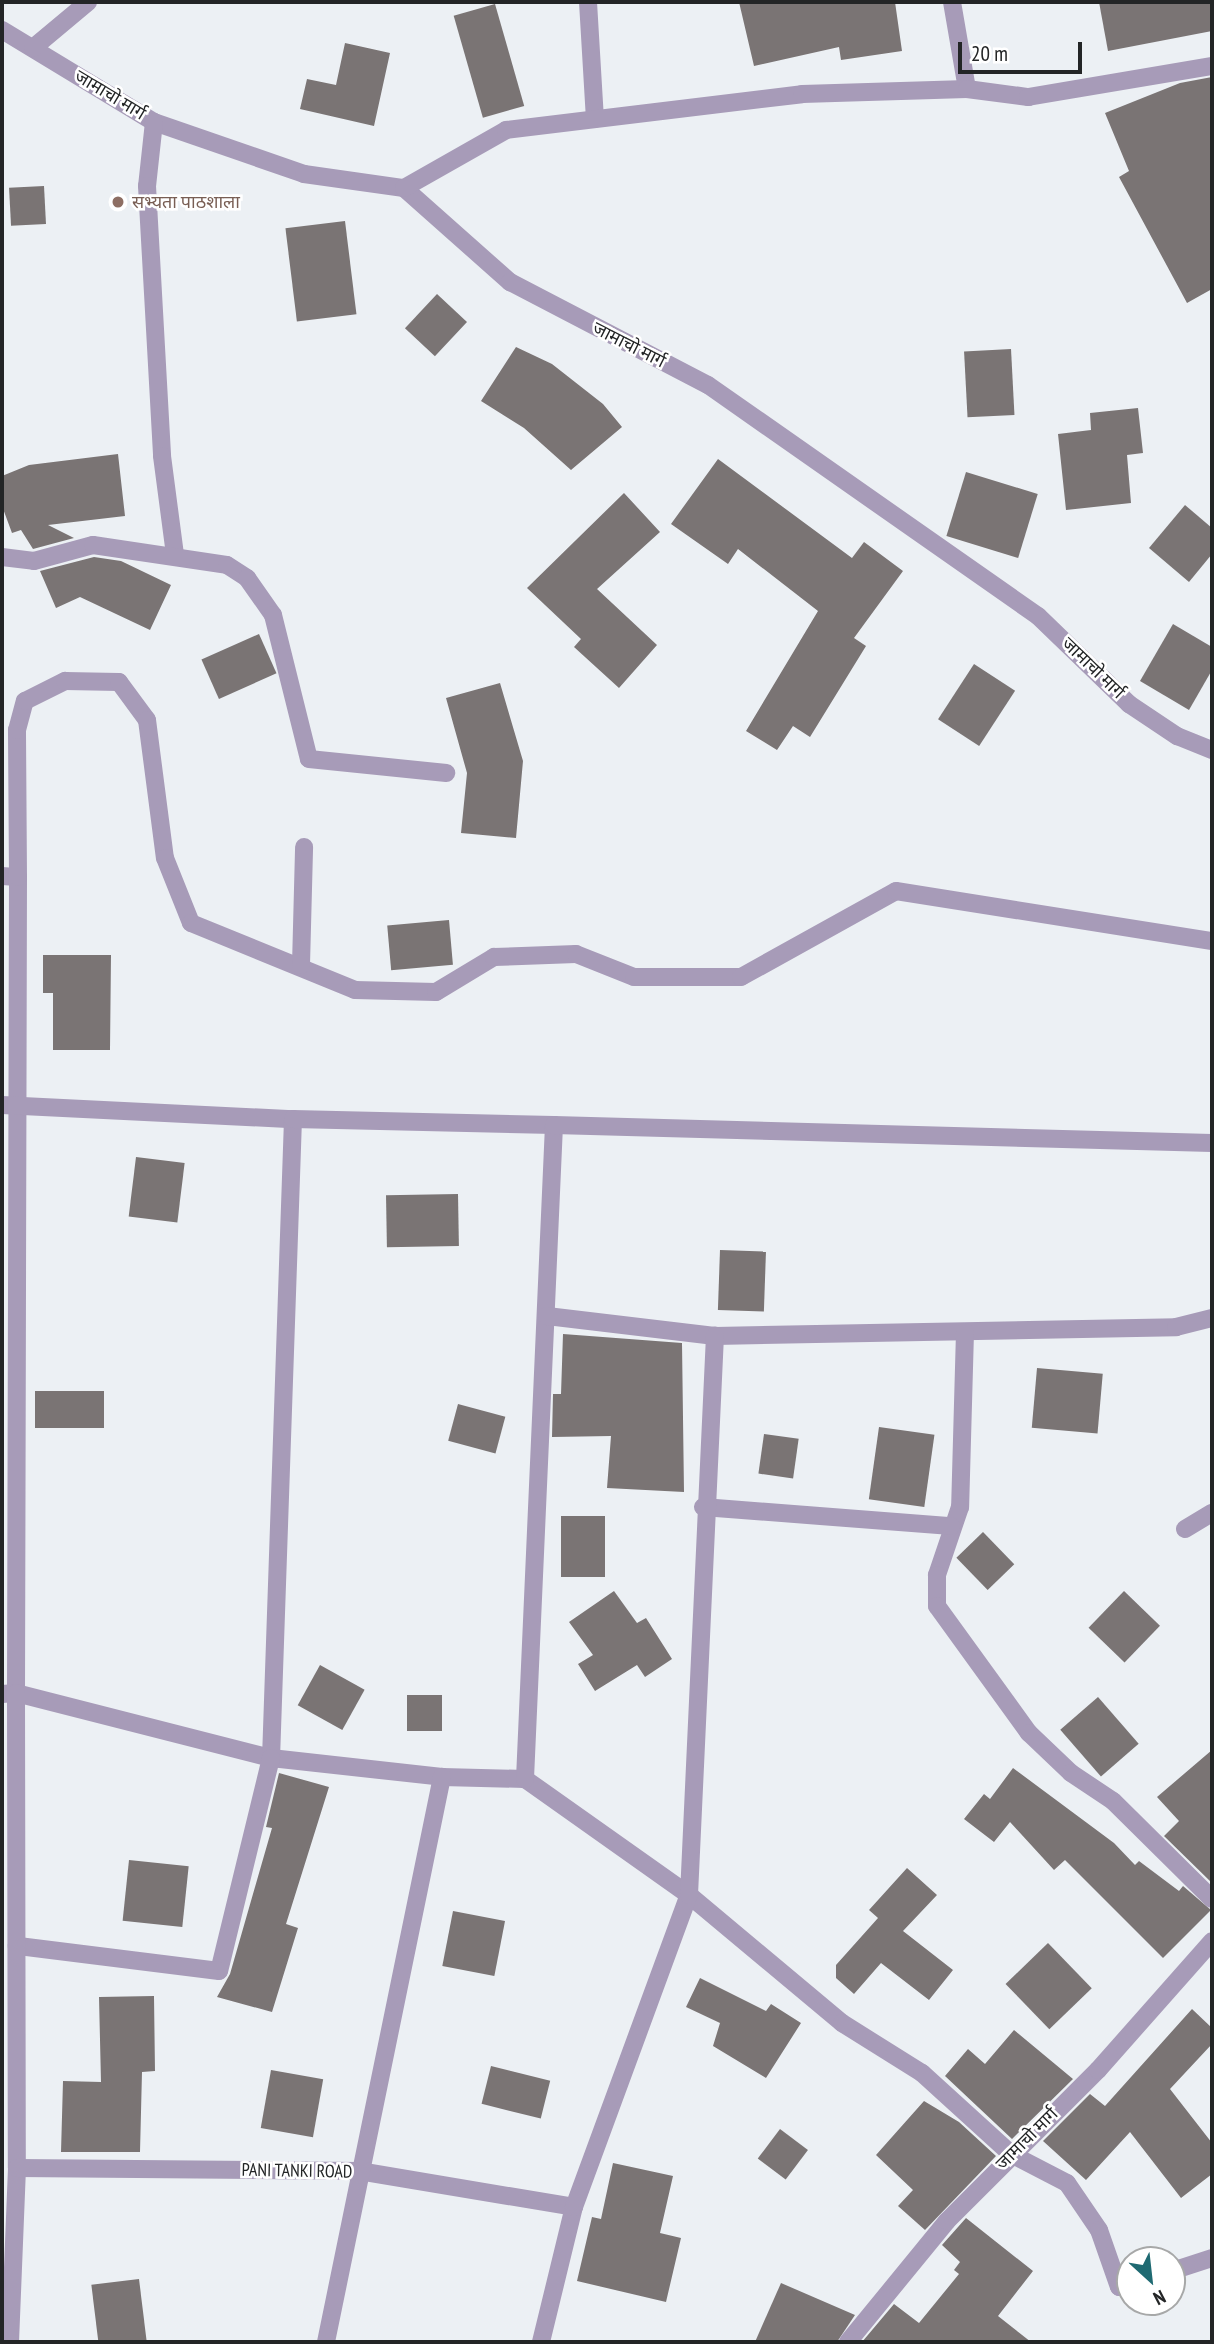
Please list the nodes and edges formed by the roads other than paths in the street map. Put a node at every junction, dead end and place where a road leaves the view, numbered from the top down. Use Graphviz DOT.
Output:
graph roads {
  1 [pos="88,2"];
  2 [pos="588,2"];
  3 [pos="952,2"];
  4 [pos="2,30"];
  5 [pos="33,48"];
  6 [pos="1212,66"];
  7 [pos="967,89"];
  8 [pos="595,119"];
  9 [pos="154,122"];
  10 [pos="404,188"];
  11 [pos="175,555"];
  12 [pos="2,557"];
  13 [pos="9,731"];
  14 [pos="1212,750"];
  15 [pos="446,773"];
  16 [pos="304,848"];
  17 [pos="10,876"];
  18 [pos="1212,940"];
  19 [pos="301,965"];
  20 [pos="11,1105"];
  21 [pos="293,1119"];
  22 [pos="554,1125"];
  23 [pos="1212,1143"];
  24 [pos="547,1316"];
  25 [pos="1212,1318"];
  26 [pos="965,1332"];
  27 [pos="715,1336"];
  28 [pos="703,1507"];
  29 [pos="1212,1513"];
  30 [pos="951,1526"];
  31 [pos="1185,1529"];
  32 [pos="9,1693"];
  33 [pos="271,1758"];
  34 [pos="442,1777"];
  35 [pos="525,1779"];
  36 [pos="689,1895"];
  37 [pos="1212,1899"];
  38 [pos="1212,1941"];
  39 [pos="17,1946"];
  40 [pos="1012,2154"];
  41 [pos="17,2168"];
  42 [pos="359,2171"];
  43 [pos="574,2207"];
  44 [pos="1212,2258"];
  45 [pos="1186,2266"];
  46 [pos="1116,2278"];
  47 [pos="10,2342"];
  48 [pos="326,2342"];
  49 [pos="541,2342"];
  50 [pos="848,2342"];
  1 -- 5 [label="street"];
  2 -- 8 [label="street"];
  3 -- 7 [label="street"];
  4 -- 5 [label="street, जामाचो मार्ग"];
  5 -- 9 [label="street, जामाचो मार्ग"];
  6 -- 7 [label="street"];
  7 -- 8 [label="street"];
  8 -- 10 [label="street"];
  9 -- 10 [label="street, जामाचो मार्ग"];
  9 -- 11 [label="street"];
  10 -- 14 [label="street, जामाचो मार्ग"];
  11 -- 12 [label="street"];
  11 -- 15 [label="street"];
  13 -- 17 [label="street"];
  13 -- 19 [label="street"];
  16 -- 19 [label="street"];
  17 -- 20 [label="street"];
  18 -- 19 [label="street"];
  20 -- 21 [label="street"];
  20 -- 32 [label="street"];
  21 -- 22 [label="street"];
  21 -- 33 [label="street"];
  22 -- 23 [label="street"];
  22 -- 24 [label="street"];
  24 -- 27 [label="street"];
  24 -- 35 [label="street"];
  25 -- 26 [label="street"];
  26 -- 27 [label="street"];
  26 -- 30 [label="street"];
  27 -- 28 [label="street"];
  28 -- 30 [label="street"];
  28 -- 36 [label="street"];
  29 -- 31 [label="street"];
  30 -- 37 [label="street"];
  32 -- 33 [label="street"];
  32 -- 39 [label="street"];
  33 -- 34 [label="street"];
  33 -- 39 [label="street"];
  34 -- 35 [label="street"];
  34 -- 42 [label="street"];
  35 -- 36 [label="street"];
  36 -- 40 [label="street"];
  36 -- 43 [label="street"];
  38 -- 40 [label="street, जामाचो मार्ग"];
  39 -- 41 [label="street"];
  40 -- 46 [label="street"];
  40 -- 50 [label="street, जामाचो मार्ग"];
  41 -- 42 [label="street, PANI TANKI ROAD"];
  41 -- 47 [label="street"];
  42 -- 43 [label="street, PANI TANKI ROAD"];
  42 -- 48 [label="street"];
  43 -- 49 [label="street"];
  44 -- 45 [label="street"];
}
